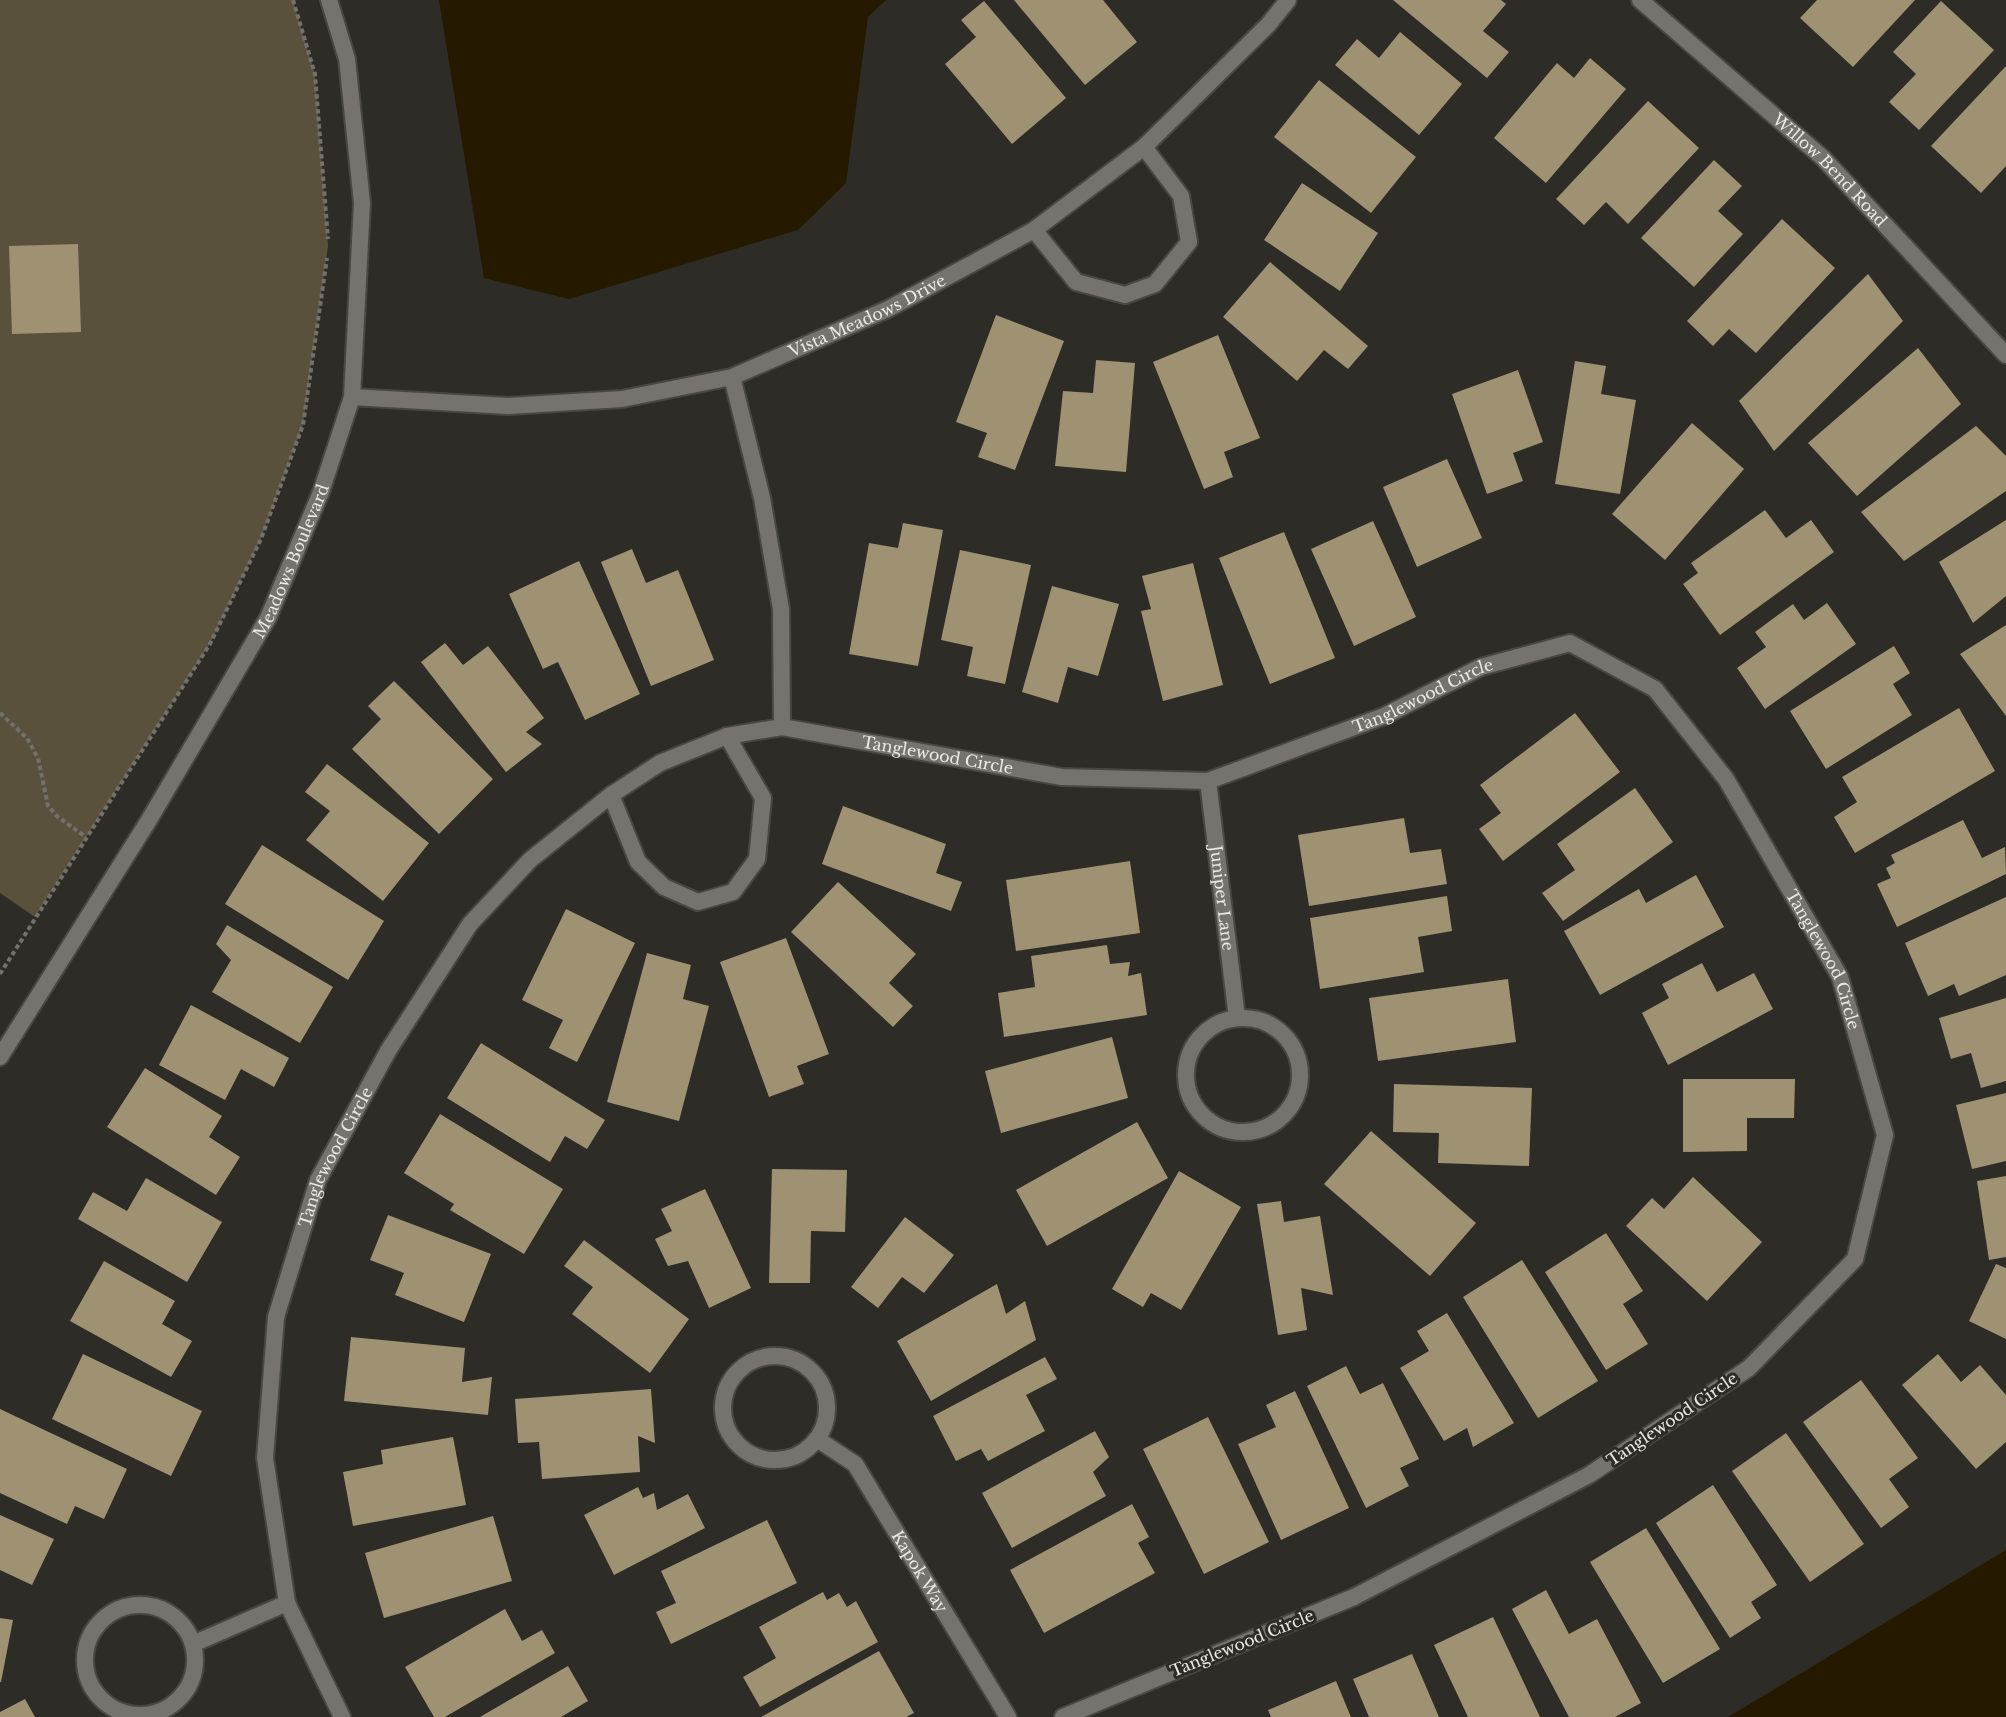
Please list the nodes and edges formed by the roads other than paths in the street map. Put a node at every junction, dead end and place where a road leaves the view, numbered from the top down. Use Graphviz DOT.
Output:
graph roads {
  1 [pos="329,0"];
  2 [pos="1288,0"];
  3 [pos="1640,0"];
  4 [pos="1144,147"];
  5 [pos="1034,230"];
  6 [pos="2006,355"];
  7 [pos="732,377"];
  8 [pos="352,397"];
  9 [pos="782,727"];
  10 [pos="727,736"];
  11 [pos="1208,781"];
  12 [pos="611,795"];
  13 [pos="1237,1018"];
  14 [pos="0,1057"];
  15 [pos="817,1439"];
  16 [pos="287,1603"];
  17 [pos="193,1644"];
  18 [pos="342,1717"];
  19 [pos="1008,1717"];
  20 [pos="1063,1717"];
  1 -- 8 [label="street, Meadows Boulevard"];
  2 -- 4 [label="street, Vista Meadows Drive"];
  3 -- 6 [label="street, Willow Bend Road"];
  4 -- 5 [label="street, Vista Meadows Drive"];
  4 -- 5 [label="street"];
  5 -- 7 [label="street, Vista Meadows Drive"];
  7 -- 8 [label="street, Vista Meadows Drive"];
  7 -- 9 [label="street"];
  8 -- 14 [label="street, Meadows Boulevard"];
  9 -- 10 [label="street, Tanglewood Circle"];
  9 -- 11 [label="street, Tanglewood Circle"];
  10 -- 12 [label="street, Tanglewood Circle"];
  10 -- 12 [label="street"];
  11 -- 13 [label="street, Juniper Lane"];
  11 -- 20 [label="street, Tanglewood Circle"];
  12 -- 16 [label="street, Tanglewood Circle"];
  13 -- 13 [label="street"];
  15 -- 15 [label="street"];
  15 -- 19 [label="street, Kapok Way"];
  16 -- 17 [label="street"];
  16 -- 18 [label="street, Tanglewood Circle"];
  17 -- 17 [label="street"];
}
